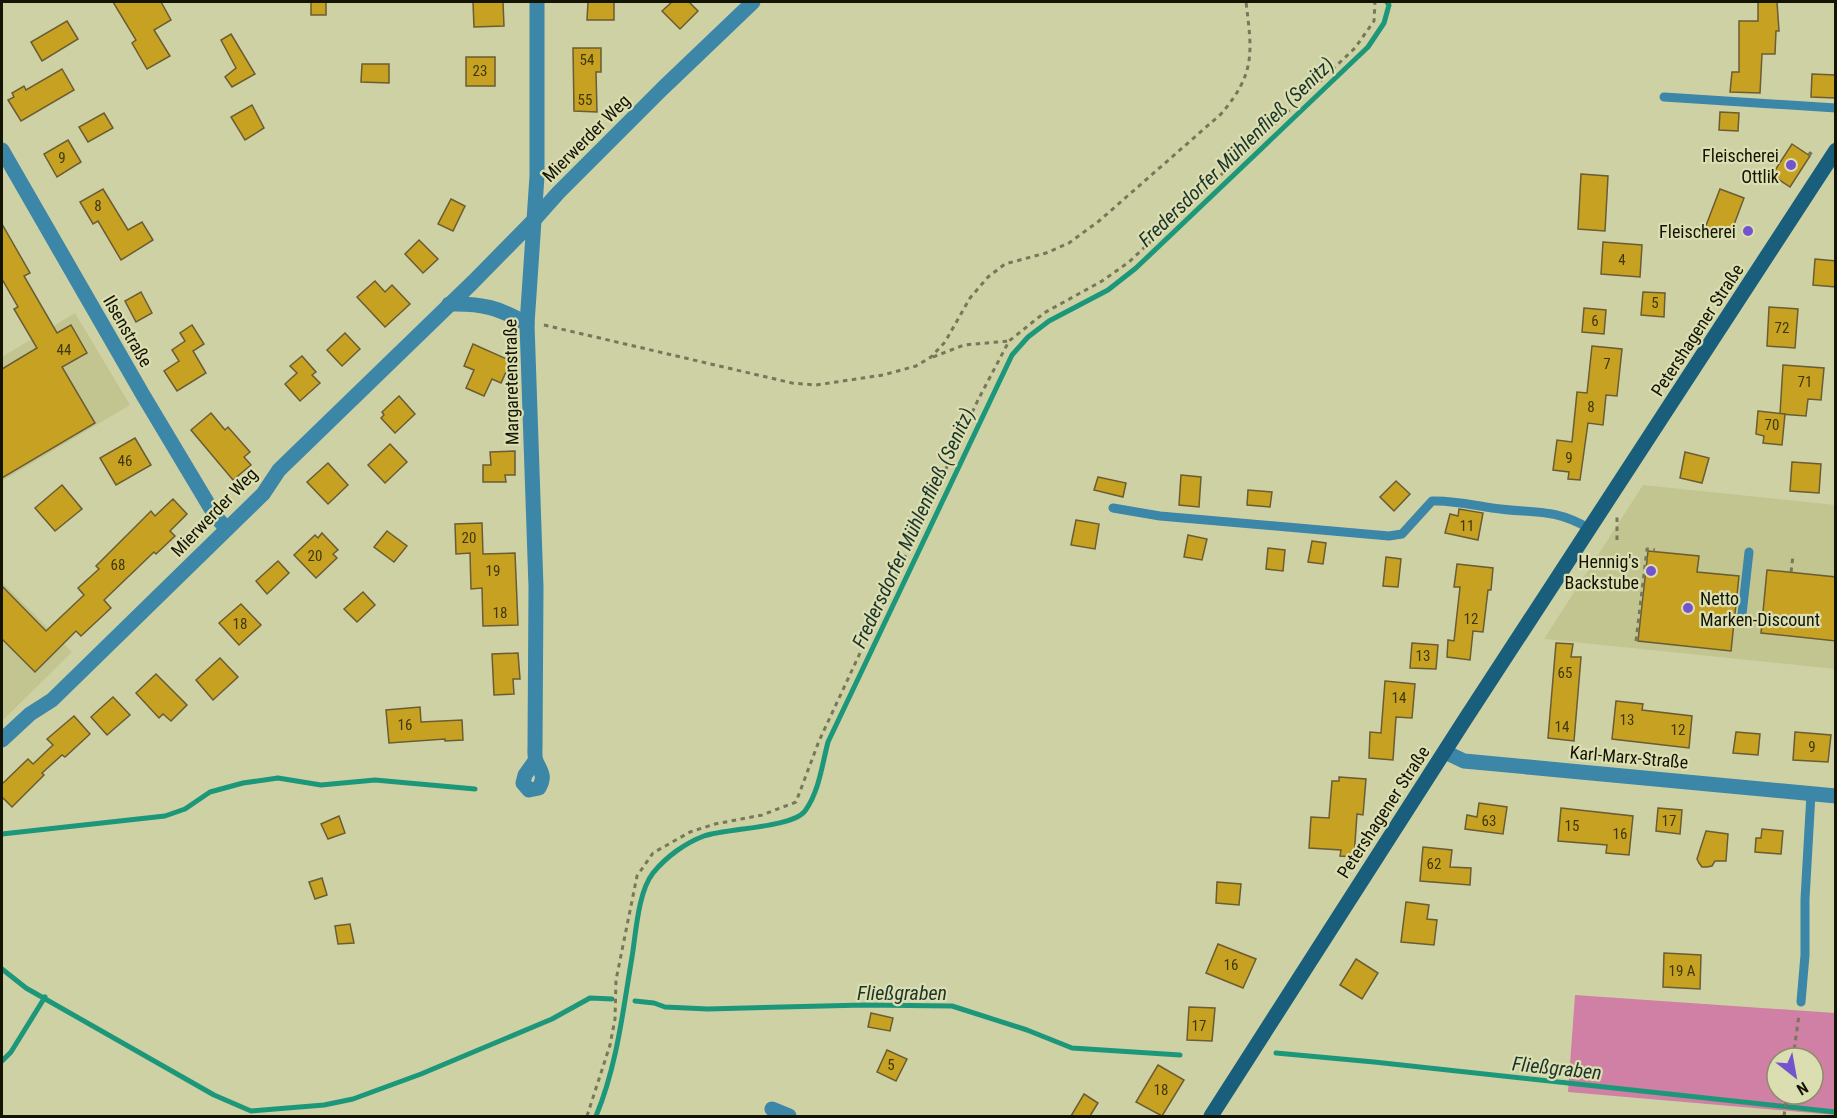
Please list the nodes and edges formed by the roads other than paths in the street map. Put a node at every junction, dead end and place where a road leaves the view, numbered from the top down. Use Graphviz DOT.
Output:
graph roads {
  1 [pos="537,2"];
  2 [pos="753,2"];
  3 [pos="1664,97"];
  4 [pos="1836,108"];
  5 [pos="2,150"];
  6 [pos="1836,150"];
  7 [pos="534,220"];
  8 [pos="449,304"];
  9 [pos="527,324"];
  10 [pos="1113,508"];
  11 [pos="227,529"];
  12 [pos="1590,530"];
  13 [pos="1749,552"];
  14 [pos="1741,623"];
  15 [pos="2,740"];
  16 [pos="1445,752"];
  17 [pos="536,761"];
  18 [pos="1811,794"];
  19 [pos="1836,796"];
  20 [pos="1801,1002"];
  21 [pos="772,1109"];
  22 [pos="789,1116"];
  23 [pos="1211,1116"];
  1 -- 7 [label="street, Margaretenstraße"];
  2 -- 7 [label="street, Mierwerder Weg"];
  3 -- 4 [label="lane"];
  5 -- 11 [label="street, Ilsenstraße"];
  6 -- 12 [label="street, Petershagener Straße"];
  7 -- 8 [label="street, Mierwerder Weg"];
  7 -- 9 [label="street, Margaretenstraße"];
  8 -- 9 [label="street"];
  8 -- 11 [label="street, Mierwerder Weg"];
  9 -- 17 [label="street, Margaretenstraße"];
  10 -- 12 [label="lane"];
  11 -- 15 [label="street, Mierwerder Weg"];
  12 -- 16 [label="street, Petershagener Straße"];
  13 -- 14 [label="lane"];
  16 -- 18 [label="street, Karl-Marx-Straße"];
  16 -- 23 [label="street, Petershagener Straße"];
  18 -- 19 [label="street, Karl-Marx-Straße"];
  18 -- 20 [label="lane"];
  21 -- 22 [label="street"];
}
